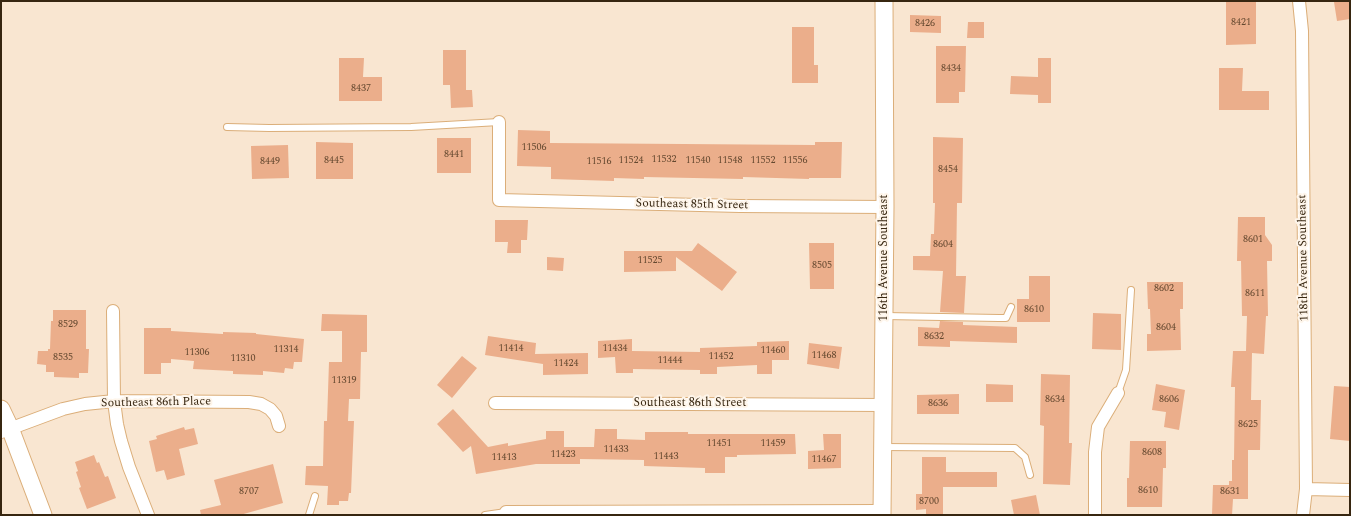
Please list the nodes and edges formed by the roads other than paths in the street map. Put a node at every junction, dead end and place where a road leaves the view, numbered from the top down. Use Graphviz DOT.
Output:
graph roads {
  1 [pos="884,1"];
  2 [pos="1299,1"];
  3 [pos="499,122"];
  4 [pos="227,127"];
  5 [pos="886,207"];
  6 [pos="1131,290"];
  7 [pos="1011,307"];
  8 [pos="114,312"];
  9 [pos="885,316"];
  10 [pos="1118,393"];
  11 [pos="114,401"];
  12 [pos="495,403"];
  13 [pos="884,405"];
  14 [pos="1,409"];
  15 [pos="279,426"];
  16 [pos="5,430"];
  17 [pos="883,447"];
  18 [pos="1030,475"];
  19 [pos="1306,489"];
  20 [pos="1350,490"];
  21 [pos="315,496"];
  22 [pos="506,512"];
  23 [pos="882,513"];
  24 [pos="43,515"];
  25 [pos="148,515"];
  26 [pos="309,515"];
  27 [pos="484,515"];
  28 [pos="1095,515"];
  29 [pos="1303,515"];
  1 -- 5 [label="street, 116th Avenue Southeast"];
  2 -- 19 [label="street, 118th Avenue Southeast"];
  3 -- 4 [label="lane"];
  3 -- 5 [label="street, Southeast 85th Street"];
  5 -- 9 [label="street, 116th Avenue Southeast"];
  6 -- 10 [label="lane"];
  7 -- 9 [label="lane"];
  8 -- 11 [label="street"];
  9 -- 13 [label="street, 116th Avenue Southeast"];
  10 -- 28 [label="street"];
  11 -- 15 [label="street, Southeast 86th Place"];
  11 -- 16 [label="street, Southeast 86th Place"];
  11 -- 25 [label="street"];
  12 -- 13 [label="street, Southeast 86th Street"];
  13 -- 17 [label="street, 116th Avenue Southeast"];
  14 -- 16 [label="street"];
  16 -- 24 [label="street"];
  17 -- 18 [label="lane"];
  17 -- 23 [label="street, 116th Avenue Southeast"];
  19 -- 20 [label="street"];
  19 -- 29 [label="street, 118th Avenue Southeast"];
  21 -- 26 [label="lane"];
  22 -- 23 [label="street"];
  22 -- 27 [label="lane"];
}
